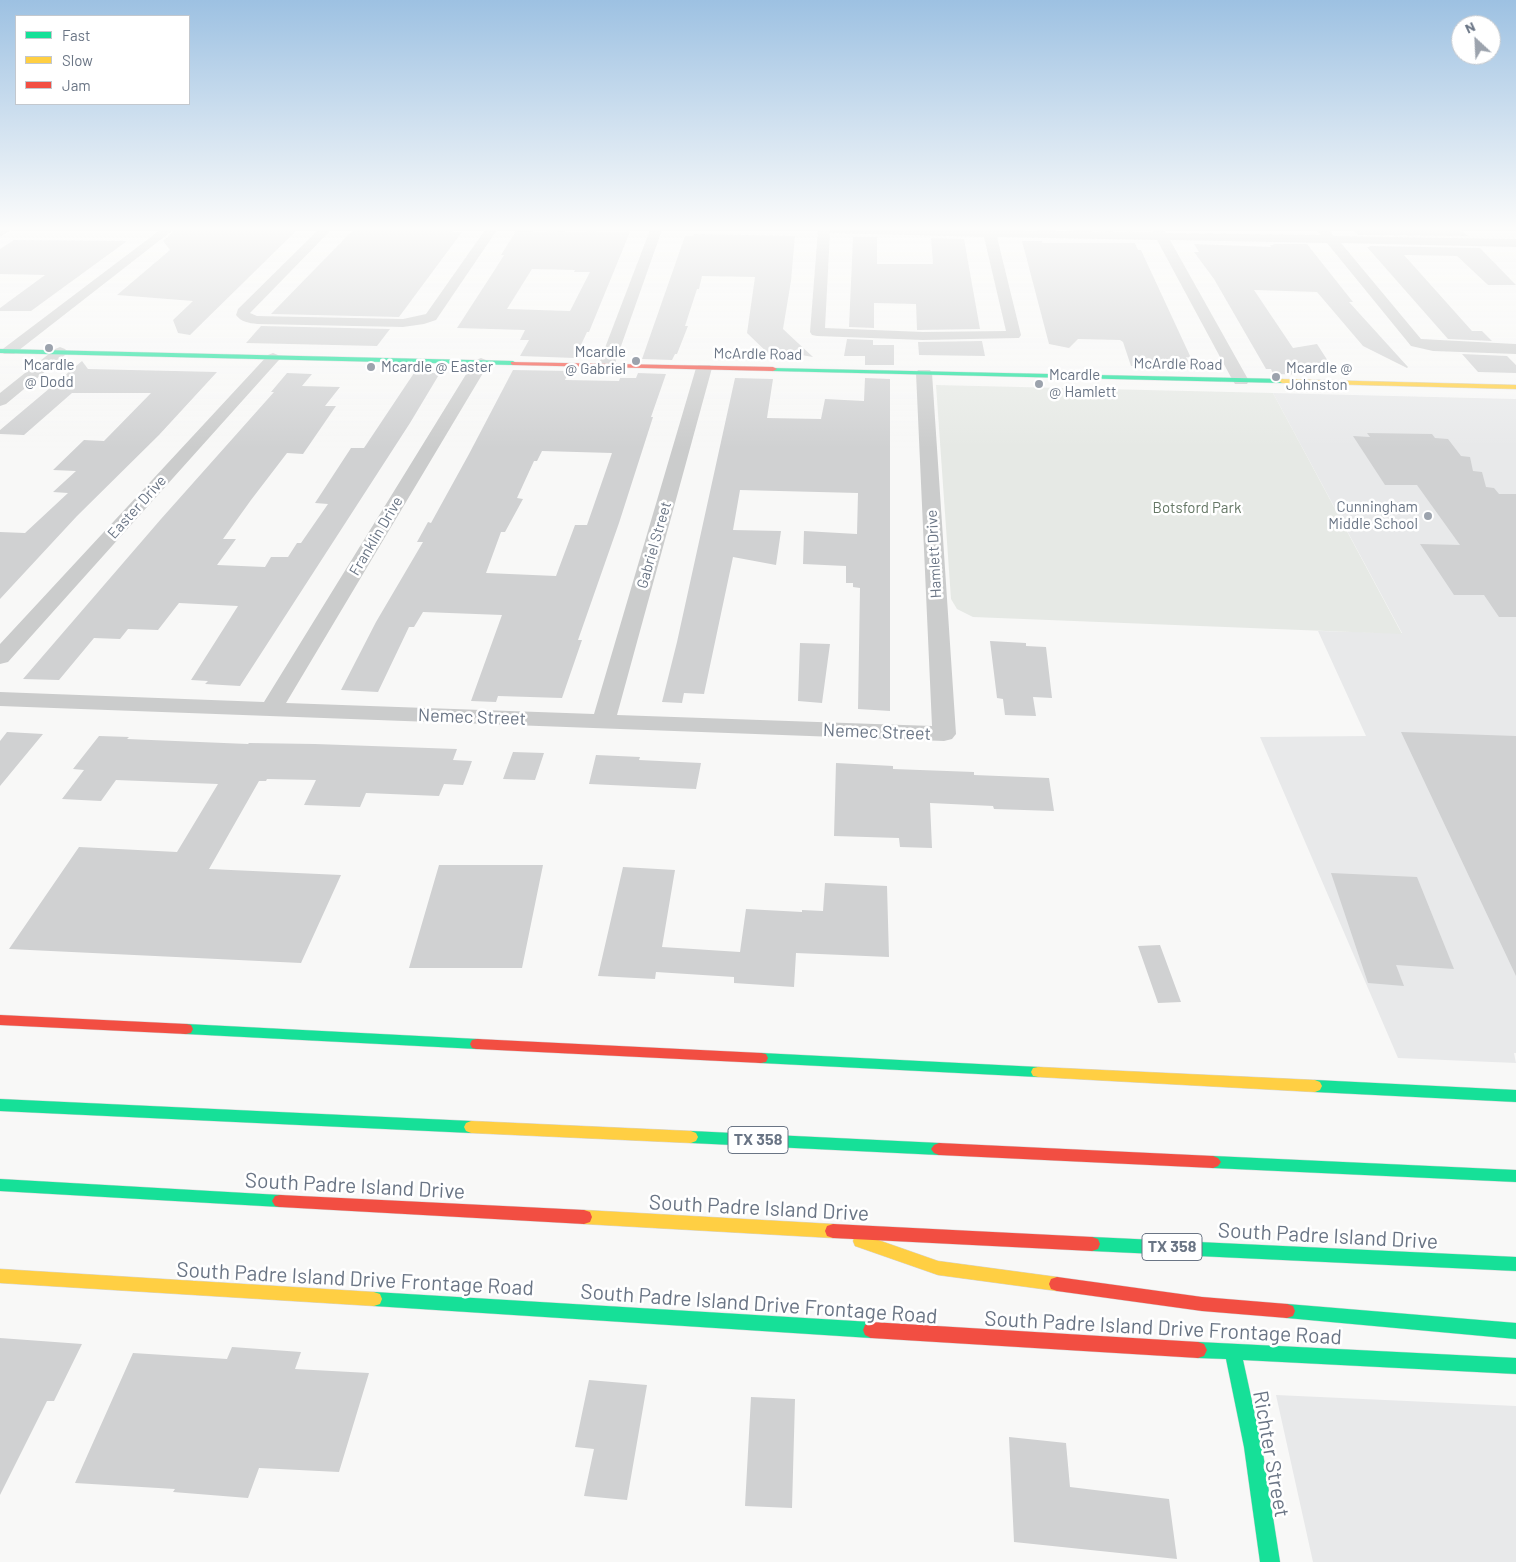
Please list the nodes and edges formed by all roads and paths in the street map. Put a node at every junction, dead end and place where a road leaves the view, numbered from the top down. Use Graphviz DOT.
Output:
graph roads {
  1 [pos="69,303"];
  2 [pos="252,303"];
  3 [pos="441,303"];
  4 [pos="629,303"];
  5 [pos="820,303"];
  6 [pos="1006,303"];
  7 [pos="1198,303"];
  8 [pos="1383,303"];
  9 [pos="1509,349"];
  10 [pos="4,351"];
  11 [pos="60,352"];
  12 [pos="273,358"];
  13 [pos="481,362"];
  14 [pos="606,366"];
  15 [pos="704,368"];
  16 [pos="924,373"];
  17 [pos="1241,381"];
  18 [pos="1516,387"];
  19 [pos="0,401"];
  20 [pos="0,657"];
  21 [pos="0,699"];
  22 [pos="270,709"];
  23 [pos="603,722"];
  24 [pos="944,734"];
  25 [pos="0,1020"];
  26 [pos="1516,1096"];
  27 [pos="0,1105"];
  28 [pos="1516,1176"];
  29 [pos="0,1185"];
  30 [pos="829,1230"];
  31 [pos="1516,1264"];
  32 [pos="0,1276"];
  33 [pos="1516,1331"];
  34 [pos="1233,1352"];
  35 [pos="1516,1366"];
  36 [pos="1270,1562"];
  1 -- 10 [label="street"];
  2 -- 3 [label="street"];
  4 -- 14 [label="street"];
  5 -- 6 [label="street"];
  7 -- 17 [label="street"];
  8 -- 9 [label="street"];
  10 -- 11 [label="main road, McArdle Road"];
  11 -- 12 [label="main road, McArdle Road"];
  11 -- 19 [label="street"];
  12 -- 13 [label="main road, McArdle Road"];
  12 -- 20 [label="street, Easter Drive"];
  13 -- 14 [label="main road, McArdle Road"];
  13 -- 22 [label="street, Franklin Drive"];
  14 -- 15 [label="main road, McArdle Road"];
  15 -- 16 [label="main road, McArdle Road"];
  15 -- 23 [label="street, Gabriel Street"];
  16 -- 17 [label="main road, McArdle Road"];
  16 -- 24 [label="street, Hamlett Drive"];
  17 -- 18 [label="main road, McArdle Road"];
  21 -- 22 [label="street, Nemec Street"];
  22 -- 23 [label="street, Nemec Street"];
  23 -- 24 [label="street, Nemec Street"];
  25 -- 26 [label="main road"];
  27 -- 28 [label="main road, TX 358"];
  29 -- 30 [label="main road, South Padre Island Drive / TX 358"];
  30 -- 31 [label="main road, South Padre Island Drive / TX 358"];
  30 -- 33 [label="main road"];
  32 -- 34 [label="main road, South Padre Island Drive Frontage Road"];
  34 -- 35 [label="main road, South Padre Island Drive Frontage Road"];
  34 -- 36 [label="main road, Richter Street"];
}
